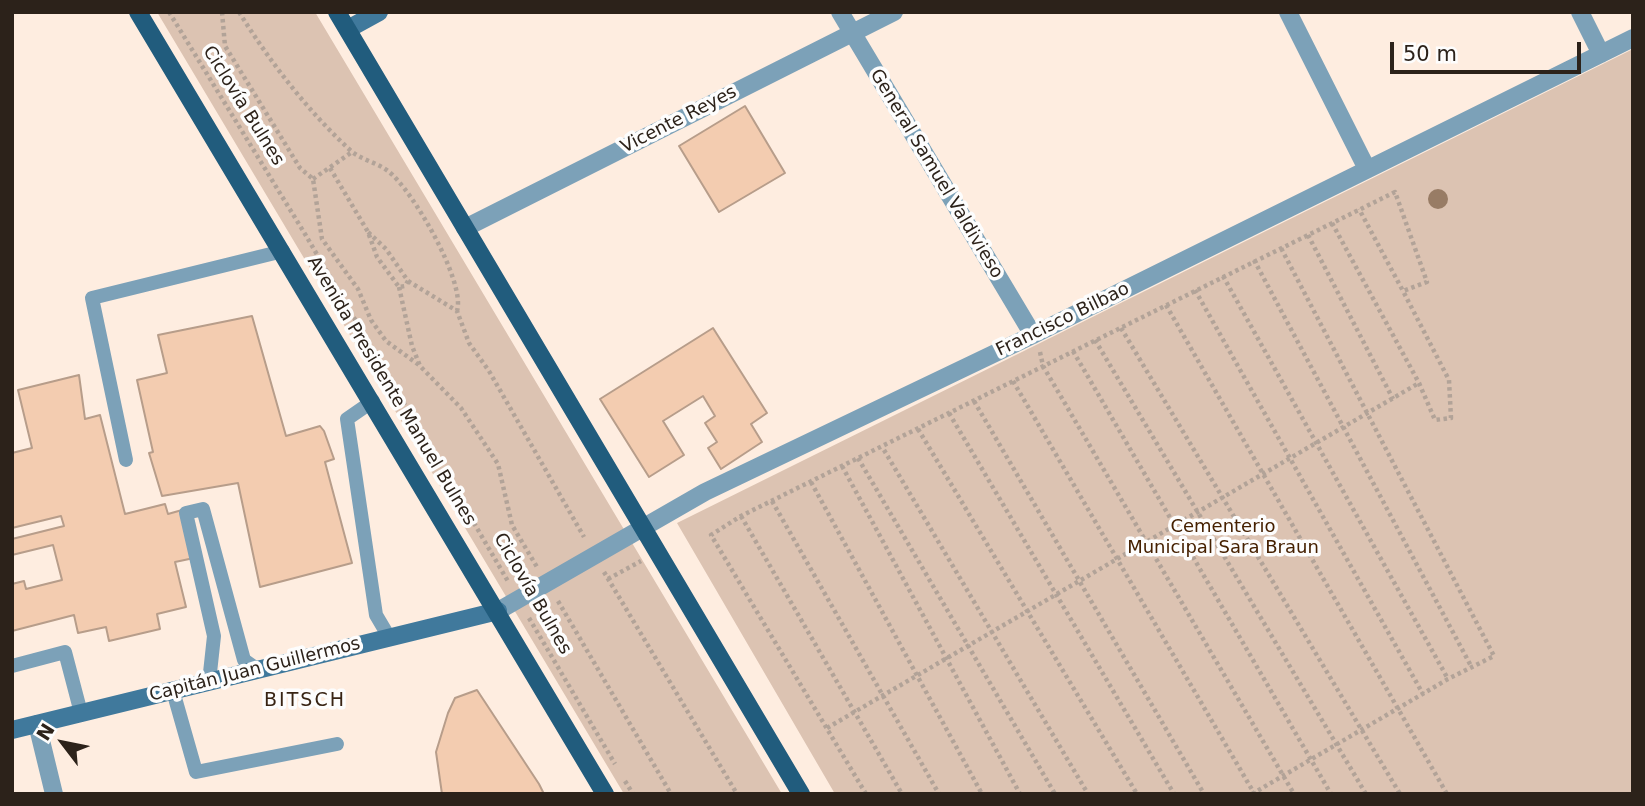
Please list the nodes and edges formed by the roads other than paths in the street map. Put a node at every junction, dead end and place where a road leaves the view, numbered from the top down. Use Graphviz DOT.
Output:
graph roads {
  1 [pos="138,12"];
  2 [pos="337,12"];
  3 [pos="379,12"];
  4 [pos="840,12"];
  5 [pos="894,12"];
  6 [pos="1288,12"];
  7 [pos="1580,12"];
  8 [pos="348,29"];
  9 [pos="852,33"];
  10 [pos="1633,38"];
  11 [pos="1601,54"];
  12 [pos="1367,169"];
  13 [pos="465,228"];
  14 [pos="283,251"];
  15 [pos="1033,335"];
  16 [pos="373,401"];
  17 [pos="126,460"];
  18 [pos="642,526"];
  19 [pos="498,611"];
  20 [pos="389,638"];
  21 [pos="12,666"];
  22 [pos="258,670"];
  23 [pos="209,682"];
  24 [pos="173,691"];
  25 [pos="81,713"];
  26 [pos="37,724"];
  27 [pos="12,730"];
  28 [pos="337,744"];
  29 [pos="54,794"];
  30 [pos="605,794"];
  31 [pos="801,794"];
  1 -- 14 [label="main road, Avenida Presidente Manuel Bulnes"];
  2 -- 8 [label="main road"];
  3 -- 8 [label="street"];
  4 -- 9 [label="street, General Samuel Valdivieso"];
  5 -- 9 [label="street, Vicente Reyes"];
  6 -- 12 [label="street"];
  7 -- 11 [label="street"];
  8 -- 13 [label="main road"];
  9 -- 13 [label="street, Vicente Reyes"];
  9 -- 15 [label="street, General Samuel Valdivieso"];
  10 -- 11 [label="street, Francisco Bilbao"];
  11 -- 12 [label="street, Francisco Bilbao"];
  12 -- 15 [label="street, Francisco Bilbao"];
  13 -- 18 [label="main road"];
  14 -- 16 [label="main road, Avenida Presidente Manuel Bulnes"];
  14 -- 17 [label="lane"];
  15 -- 18 [label="street, Francisco Bilbao"];
  16 -- 19 [label="main road, Avenida Presidente Manuel Bulnes"];
  16 -- 20 [label="lane"];
  18 -- 19 [label="street, Francisco Bilbao"];
  18 -- 31 [label="main road"];
  19 -- 20 [label="street, Capitán Juan Guillermos"];
  19 -- 30 [label="main road, Avenida Presidente Manuel Bulnes"];
  20 -- 22 [label="street, Capitán Juan Guillermos"];
  21 -- 25 [label="lane"];
  22 -- 23 [label="street, Capitán Juan Guillermos"];
  22 -- 23 [label="lane"];
  23 -- 24 [label="street, Capitán Juan Guillermos"];
  24 -- 25 [label="street, Capitán Juan Guillermos"];
  24 -- 28 [label="lane"];
  25 -- 26 [label="street, Capitán Juan Guillermos"];
  26 -- 27 [label="street, Capitán Juan Guillermos"];
  26 -- 29 [label="street"];
}
